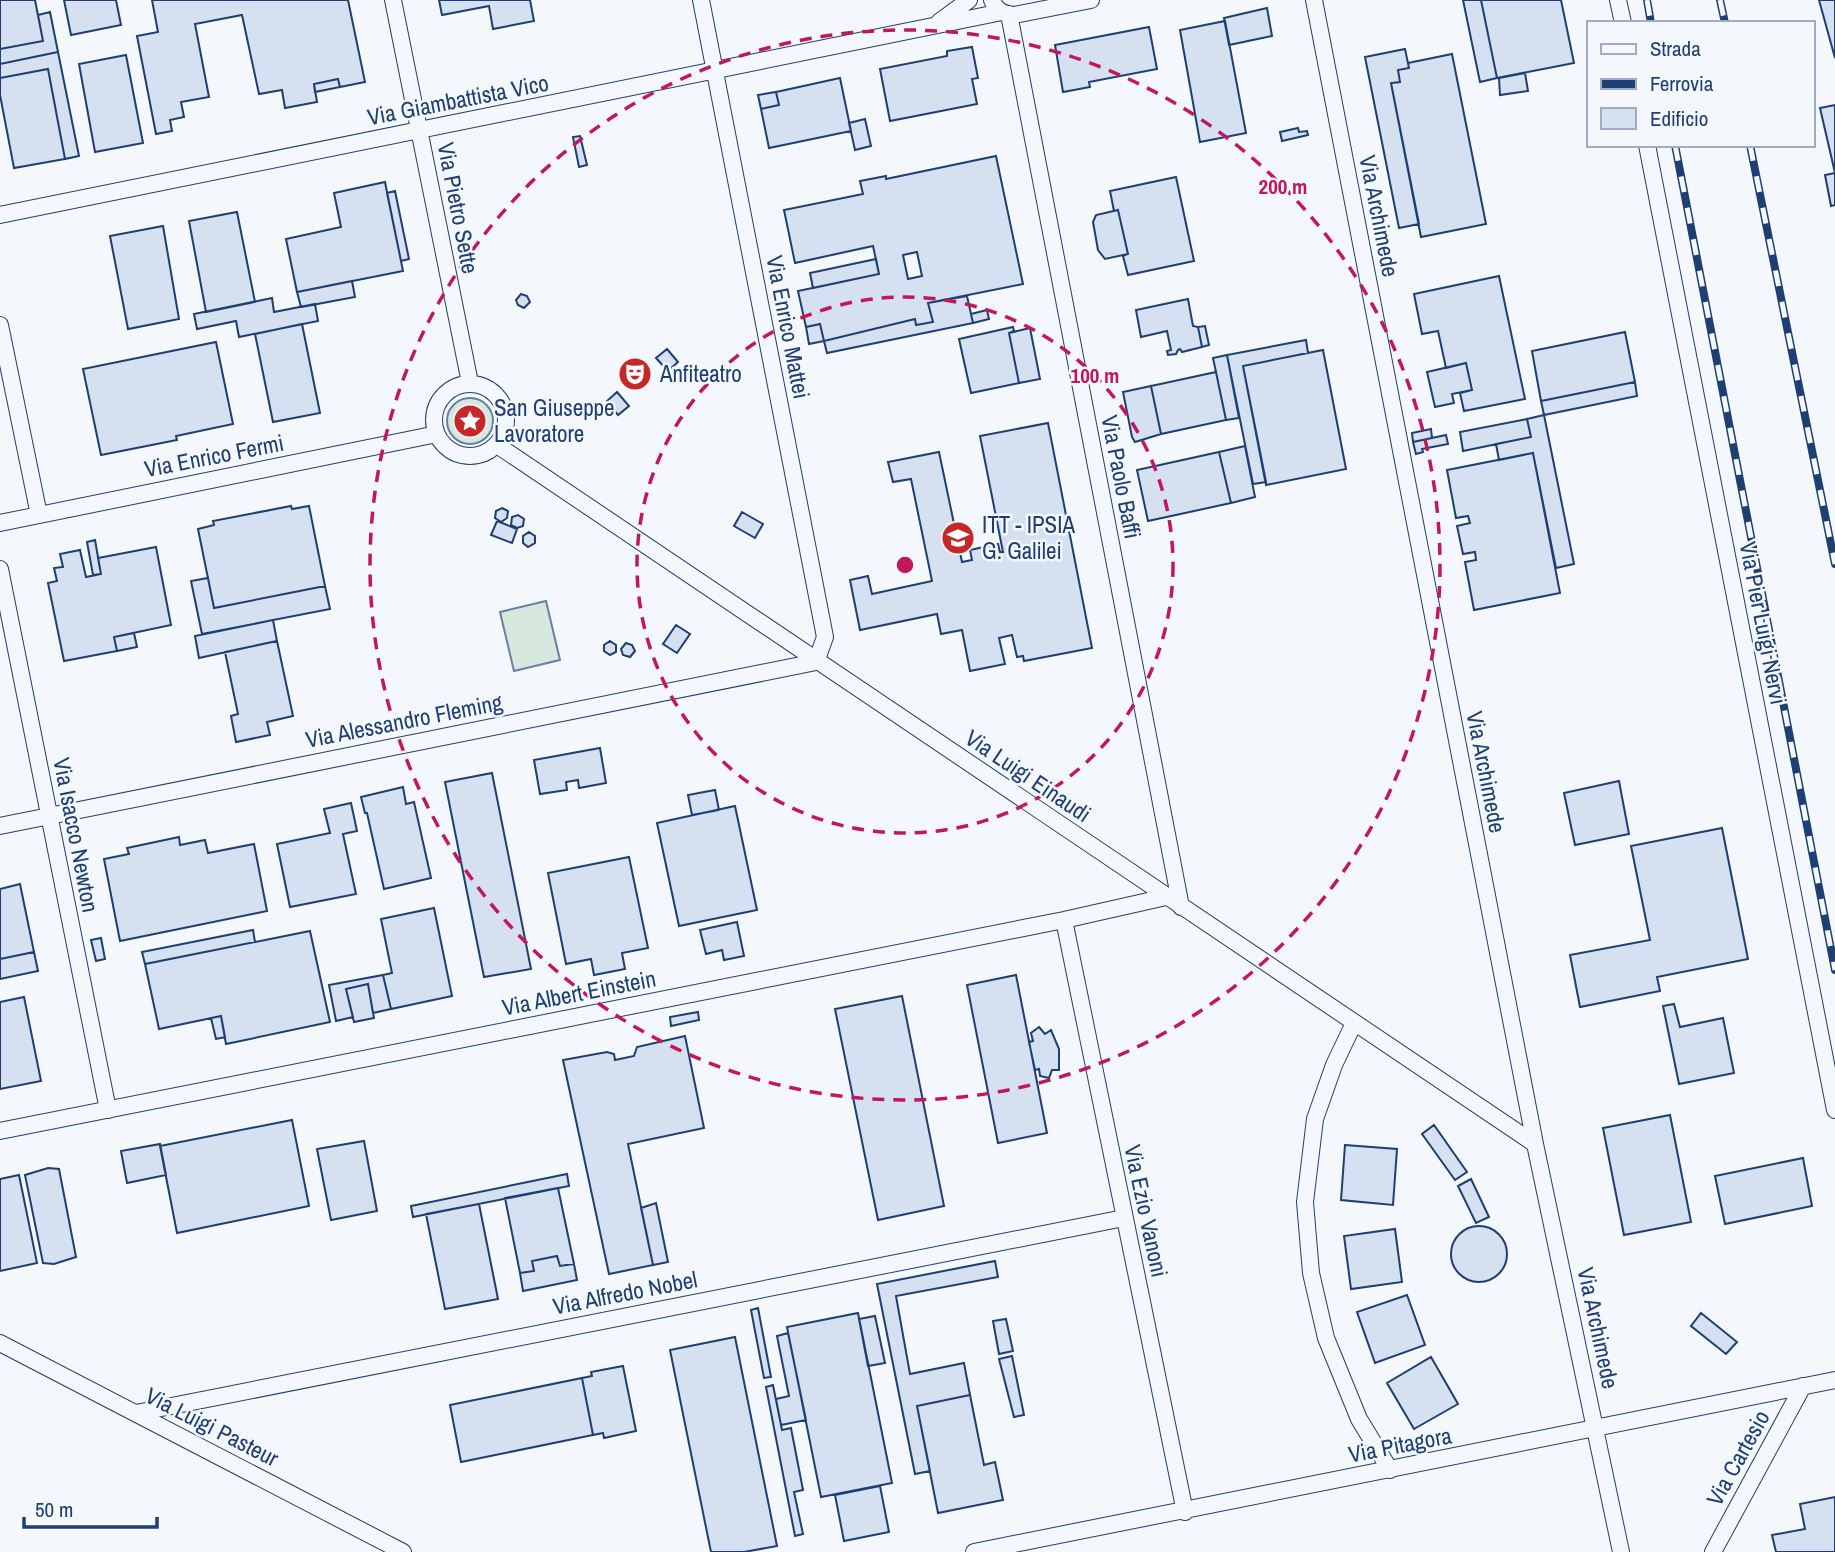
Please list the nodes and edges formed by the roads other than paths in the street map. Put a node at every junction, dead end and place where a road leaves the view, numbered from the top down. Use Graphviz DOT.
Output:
graph roads {
  1 [pos="393,0"];
  2 [pos="701,0"];
  3 [pos="969,0"];
  4 [pos="1091,0"];
  5 [pos="1314,0"];
  6 [pos="1618,0"];
  7 [pos="1001,9"];
  8 [pos="1623,21"];
  9 [pos="924,29"];
  10 [pos="715,71"];
  11 [pos="419,131"];
  12 [pos="1647,147"];
  13 [pos="0,215"];
  14 [pos="0,325"];
  15 [pos="470,383"];
  16 [pos="437,435"];
  17 [pos="497,445"];
  18 [pos="39,515"];
  19 [pos="0,523"];
  20 [pos="0,569"];
  21 [pos="817,662"];
  22 [pos="49,816"];
  23 [pos="0,825"];
  24 [pos="1166,897"];
  25 [pos="1181,906"];
  26 [pos="1064,920"];
  27 [pos="1354,1023"];
  28 [pos="108,1110"];
  29 [pos="1835,1110"];
  30 [pos="0,1131"];
  31 [pos="1535,1144"];
  32 [pos="1124,1218"];
  33 [pos="0,1343"];
  34 [pos="1835,1380"];
  35 [pos="1803,1386"];
  36 [pos="136,1413"];
  37 [pos="1596,1429"];
  38 [pos="1390,1470"];
  39 [pos="1185,1511"];
  40 [pos="403,1552"];
  41 [pos="974,1552"];
  42 [pos="1621,1552"];
  43 [pos="1713,1552"];
  1 -- 11 [label="street, Via Pietro Sette"];
  2 -- 10 [label="street, Via Enrico Mattei"];
  3 -- 9 [label="street"];
  4 -- 7 [label="street"];
  5 -- 31 [label="street, Via Archimede"];
  6 -- 8 [label="street"];
  7 -- 9 [label="street, Via Giambattista Vico"];
  7 -- 25 [label="street, Via Paolo Baffi"];
  9 -- 10 [label="street, Via Giambattista Vico"];
  10 -- 11 [label="street, Via Giambattista Vico"];
  10 -- 21 [label="street, Via Enrico Mattei"];
  11 -- 13 [label="street, Via Giambattista Vico"];
  11 -- 15 [label="street, Via Pietro Sette"];
  12 -- 29 [label="street, Via Pier Luigi Nervi"];
  14 -- 18 [label="street"];
  15 -- 16 [label="street"];
  15 -- 17 [label="street"];
  16 -- 17 [label="street"];
  16 -- 18 [label="street, Via Enrico Fermi"];
  17 -- 21 [label="street, Via Luigi Einaudi"];
  18 -- 19 [label="street, Via Enrico Fermi"];
  20 -- 22 [label="street, Via Isacco Newton"];
  21 -- 22 [label="street, Via Alessandro Fleming"];
  21 -- 24 [label="street, Via Luigi Einaudi"];
  22 -- 23 [label="street, Via Alessandro Fleming"];
  22 -- 28 [label="street, Via Isacco Newton"];
  24 -- 25 [label="street, Via Luigi Einaudi"];
  24 -- 26 [label="street, Via Albert Einstein"];
  25 -- 27 [label="street, Via Luigi Einaudi"];
  26 -- 28 [label="street, Via Albert Einstein"];
  26 -- 32 [label="street, Via Ezio Vanoni"];
  27 -- 31 [label="street, Via Luigi Einaudi"];
  27 -- 38 [label="street"];
  28 -- 30 [label="street, Via Albert Einstein"];
  31 -- 37 [label="street, Via Archimede"];
  32 -- 36 [label="street, Via Alfredo Nobel"];
  32 -- 39 [label="street, Via Ezio Vanoni"];
  33 -- 36 [label="street, Via Luigi Pasteur"];
  34 -- 35 [label="street, Via Pitagora"];
  35 -- 37 [label="street, Via Pitagora"];
  35 -- 43 [label="street, Via Cartesio"];
  36 -- 40 [label="street, Via Luigi Pasteur"];
  37 -- 38 [label="street, Via Pitagora"];
  37 -- 42 [label="street, Via Archimede"];
  38 -- 39 [label="street, Via Pitagora"];
  39 -- 41 [label="street, Via Pitagora"];
}
